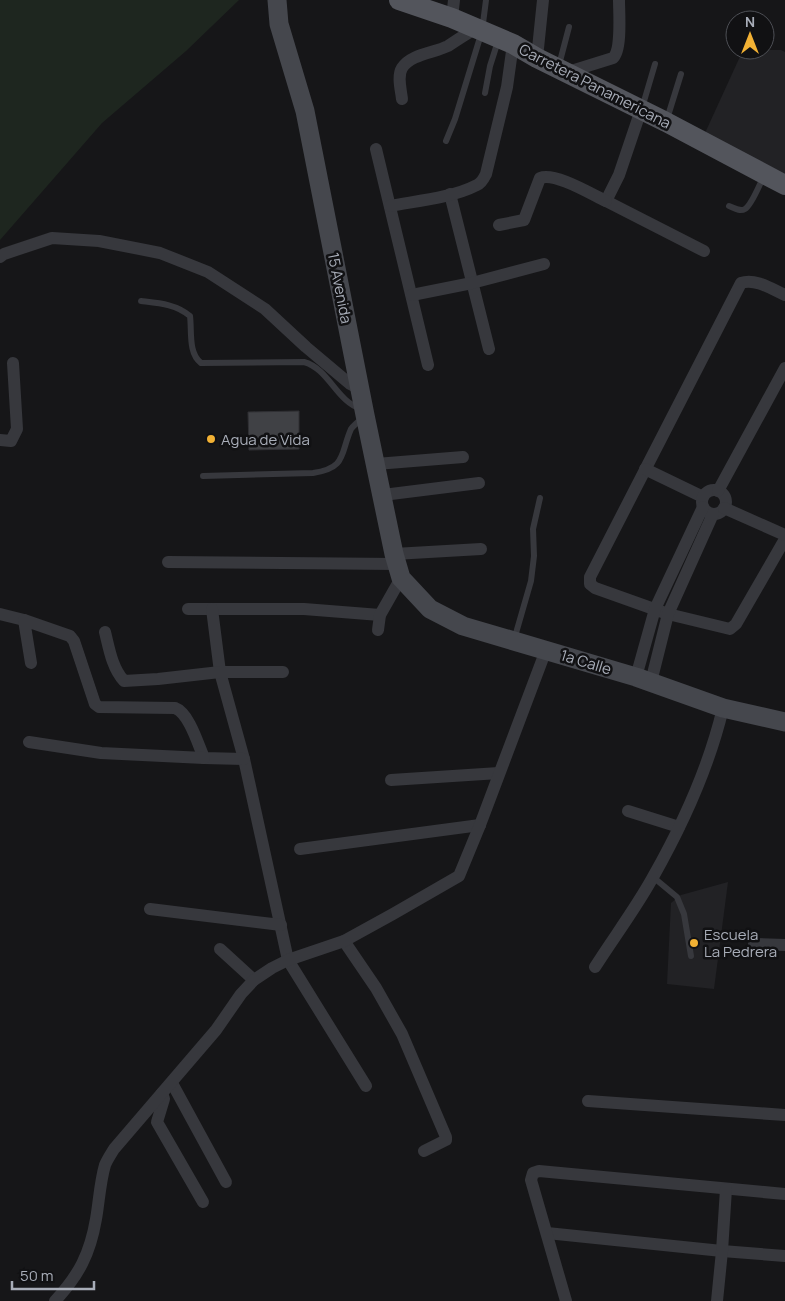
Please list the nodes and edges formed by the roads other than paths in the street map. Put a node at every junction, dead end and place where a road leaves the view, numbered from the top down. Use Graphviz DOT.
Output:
graph roads {
  1 [pos="277,0"];
  2 [pos="486,0"];
  3 [pos="543,0"];
  4 [pos="619,0"];
  5 [pos="408,1"];
  6 [pos="448,10"];
  7 [pos="569,27"];
  8 [pos="492,35"];
  9 [pos="537,58"];
  10 [pos="655,64"];
  11 [pos="562,70"];
  12 [pos="680,74"];
  13 [pos="485,92"];
  14 [pos="402,99"];
  15 [pos="641,110"];
  16 [pos="666,122"];
  17 [pos="446,141"];
  18 [pos="376,149"];
  19 [pos="765,174"];
  20 [pos="785,185"];
  21 [pos="450,194"];
  22 [pos="606,201"];
  23 [pos="390,206"];
  24 [pos="729,206"];
  25 [pos="499,225"];
  26 [pos="704,251"];
  27 [pos="0,257"];
  28 [pos="544,264"];
  29 [pos="472,283"];
  30 [pos="412,295"];
  31 [pos="785,295"];
  32 [pos="141,301"];
  33 [pos="489,348"];
  34 [pos="13,363"];
  35 [pos="428,365"];
  36 [pos="785,368"];
  37 [pos="360,389"];
  38 [pos="365,413"];
  39 [pos="0,440"];
  40 [pos="463,457"];
  41 [pos="376,464"];
  42 [pos="645,469"];
  43 [pos="203,476"];
  44 [pos="479,483"];
  45 [pos="718,491"];
  46 [pos="383,495"];
  47 [pos="540,498"];
  48 [pos="711,507"];
  49 [pos="785,535"];
  50 [pos="785,539"];
  51 [pos="481,549"];
  52 [pos="168,562"];
  53 [pos="397,565"];
  54 [pos="188,608"];
  55 [pos="212,609"];
  56 [pos="655,610"];
  57 [pos="0,614"];
  58 [pos="668,614"];
  59 [pos="380,615"];
  60 [pos="24,620"];
  61 [pos="378,630"];
  62 [pos="105,632"];
  63 [pos="514,641"];
  64 [pos="546,650"];
  65 [pos="31,663"];
  66 [pos="220,672"];
  67 [pos="283,672"];
  68 [pos="644,680"];
  69 [pos="723,708"];
  70 [pos="785,722"];
  71 [pos="29,742"];
  72 [pos="204,758"];
  73 [pos="244,759"];
  74 [pos="499,773"];
  75 [pos="391,780"];
  76 [pos="628,811"];
  77 [pos="480,825"];
  78 [pos="679,827"];
  79 [pos="300,849"];
  80 [pos="653,877"];
  81 [pos="150,909"];
  82 [pos="280,924"];
  83 [pos="344,941"];
  84 [pos="754,944"];
  85 [pos="785,945"];
  86 [pos="220,949"];
  87 [pos="691,956"];
  88 [pos="288,960"];
  89 [pos="595,967"];
  90 [pos="254,980"];
  91 [pos="172,1083"];
  92 [pos="366,1086"];
  93 [pos="162,1093"];
  94 [pos="588,1101"];
  95 [pos="785,1115"];
  96 [pos="424,1151"];
  97 [pos="226,1182"];
  98 [pos="726,1190"];
  99 [pos="785,1194"];
  100 [pos="203,1202"];
  101 [pos="547,1233"];
  102 [pos="722,1252"];
  103 [pos="785,1256"];
  104 [pos="55,1301"];
  105 [pos="566,1301"];
  106 [pos="716,1301"];
  1 -- 37 [label="street, 15 Avenida"];
  2 -- 8 [label="lane"];
  3 -- 9 [label="street"];
  4 -- 11 [label="street"];
  5 -- 6 [label="main road, Carretera Panamericana"];
  6 -- 8 [label="main road, Carretera Panamericana"];
  7 -- 11 [label="lane"];
  8 -- 9 [label="main road, Carretera Panamericana"];
  8 -- 13 [label="lane"];
  8 -- 14 [label="street"];
  8 -- 17 [label="lane"];
  8 -- 21 [label="street"];
  9 -- 11 [label="main road, Carretera Panamericana"];
  10 -- 15 [label="lane"];
  11 -- 15 [label="main road, Carretera Panamericana"];
  12 -- 16 [label="lane"];
  15 -- 16 [label="main road, Carretera Panamericana"];
  15 -- 22 [label="street"];
  16 -- 19 [label="main road, Carretera Panamericana"];
  18 -- 23 [label="street"];
  19 -- 20 [label="main road, Carretera Panamericana"];
  19 -- 24 [label="lane"];
  21 -- 23 [label="street"];
  21 -- 29 [label="street"];
  22 -- 25 [label="street"];
  22 -- 26 [label="street"];
  23 -- 30 [label="street"];
  27 -- 37 [label="street"];
  28 -- 29 [label="street"];
  29 -- 30 [label="street"];
  29 -- 33 [label="street"];
  30 -- 35 [label="street"];
  31 -- 42 [label="street"];
  32 -- 38 [label="lane"];
  34 -- 39 [label="street"];
  36 -- 45 [label="street"];
  37 -- 38 [label="street, 15 Avenida"];
  38 -- 41 [label="street, 15 Avenida"];
  38 -- 43 [label="lane"];
  40 -- 41 [label="street"];
  41 -- 46 [label="street, 15 Avenida"];
  42 -- 48 [label="street"];
  42 -- 56 [label="street"];
  44 -- 46 [label="street"];
  45 -- 48 [label="street"];
  45 -- 48 [label="street"];
  46 -- 53 [label="street, 15 Avenida"];
  47 -- 63 [label="lane"];
  48 -- 49 [label="street"];
  48 -- 56 [label="street"];
  48 -- 58 [label="street"];
  50 -- 58 [label="street"];
  51 -- 53 [label="street"];
  52 -- 53 [label="street"];
  53 -- 59 [label="street"];
  53 -- 63 [label="street, 1a Calle"];
  54 -- 55 [label="street"];
  55 -- 59 [label="street"];
  55 -- 66 [label="street"];
  56 -- 58 [label="street"];
  56 -- 68 [label="street"];
  57 -- 60 [label="street"];
  58 -- 68 [label="street"];
  59 -- 61 [label="street"];
  60 -- 65 [label="street"];
  60 -- 72 [label="street"];
  62 -- 66 [label="street"];
  63 -- 64 [label="street, 1a Calle"];
  64 -- 68 [label="street, 1a Calle"];
  64 -- 74 [label="street"];
  66 -- 67 [label="street"];
  66 -- 73 [label="street"];
  68 -- 69 [label="street, 1a Calle"];
  69 -- 70 [label="street, 1a Calle"];
  69 -- 78 [label="street"];
  71 -- 72 [label="street"];
  72 -- 73 [label="street"];
  73 -- 82 [label="street"];
  74 -- 75 [label="street"];
  74 -- 77 [label="street"];
  76 -- 78 [label="street"];
  77 -- 79 [label="street"];
  77 -- 83 [label="street"];
  78 -- 80 [label="street"];
  80 -- 87 [label="lane"];
  80 -- 89 [label="street"];
  81 -- 82 [label="street"];
  82 -- 88 [label="street"];
  83 -- 88 [label="street"];
  83 -- 96 [label="street"];
  84 -- 85 [label="street"];
  86 -- 90 [label="street"];
  88 -- 90 [label="street"];
  88 -- 92 [label="street"];
  90 -- 91 [label="street"];
  91 -- 93 [label="street"];
  91 -- 97 [label="street"];
  93 -- 100 [label="street"];
  93 -- 104 [label="street"];
  94 -- 95 [label="street"];
  98 -- 99 [label="street"];
  98 -- 101 [label="street"];
  98 -- 102 [label="street"];
  101 -- 102 [label="street"];
  101 -- 105 [label="street"];
  102 -- 103 [label="street"];
  102 -- 106 [label="street"];
}
